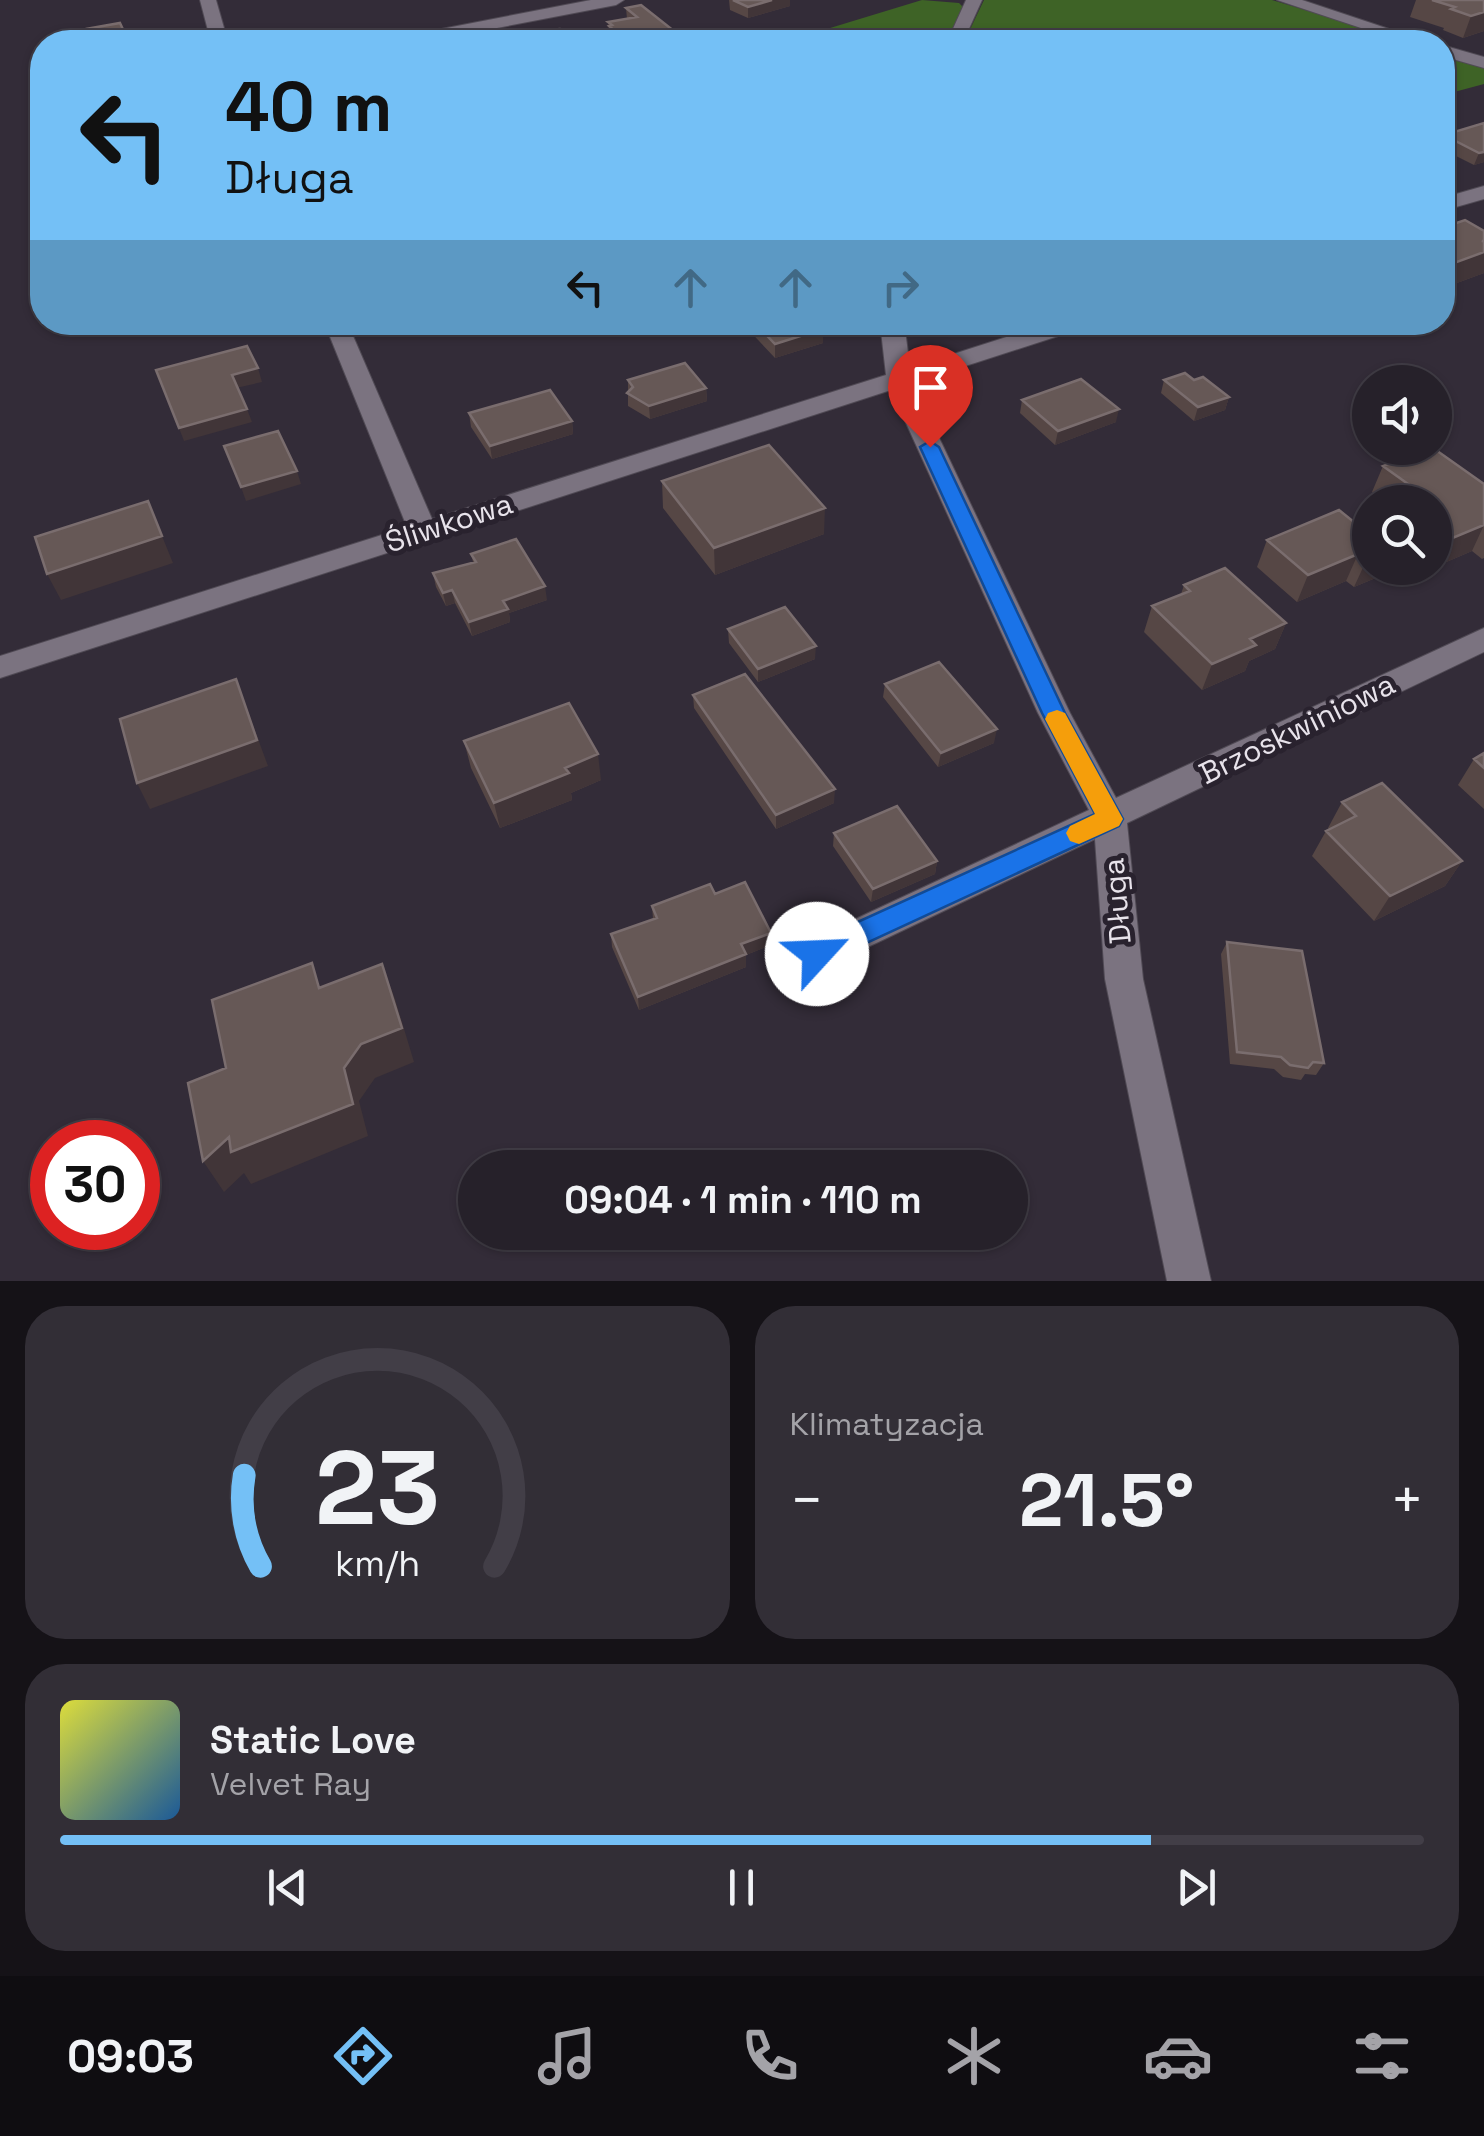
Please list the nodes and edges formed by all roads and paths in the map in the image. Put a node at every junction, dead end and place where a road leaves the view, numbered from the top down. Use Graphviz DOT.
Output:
graph roads {
  1 [pos="208,0"];
  2 [pos="616,0"];
  3 [pos="974,0"];
  4 [pos="1284,0"];
  5 [pos="217,30"];
  6 [pos="462,30"];
  7 [pos="960,30"];
  8 [pos="1380,30"];
  9 [pos="1455,54"];
  10 [pos="1484,63"];
  11 [pos="1484,192"];
  12 [pos="1455,201"];
  13 [pos="340,335"];
  14 [pos="893,335"];
  15 [pos="1038,335"];
  16 [pos="898,380"];
  17 [pos="423,531"];
  18 [pos="1484,639"];
  19 [pos="0,667"];
  20 [pos="1110,819"];
  21 [pos="817,954"];
  22 [pos="1189,1281"];
  1 -- 5 [label="street"];
  2 -- 6 [label="street"];
  3 -- 7 [label="street"];
  4 -- 8 [label="street"];
  9 -- 10 [label="street"];
  11 -- 12 [label="street"];
  13 -- 17 [label="street"];
  14 -- 16 [label="street, Długa"];
  15 -- 16 [label="street, Śliwkowa"];
  16 -- 17 [label="street, Śliwkowa"];
  16 -- 20 [label="street, Długa"];
  17 -- 19 [label="street, Śliwkowa"];
  18 -- 20 [label="street, Brzoskwiniowa"];
  20 -- 21 [label="street, Brzoskwiniowa"];
  20 -- 22 [label="street, Długa"];
}
